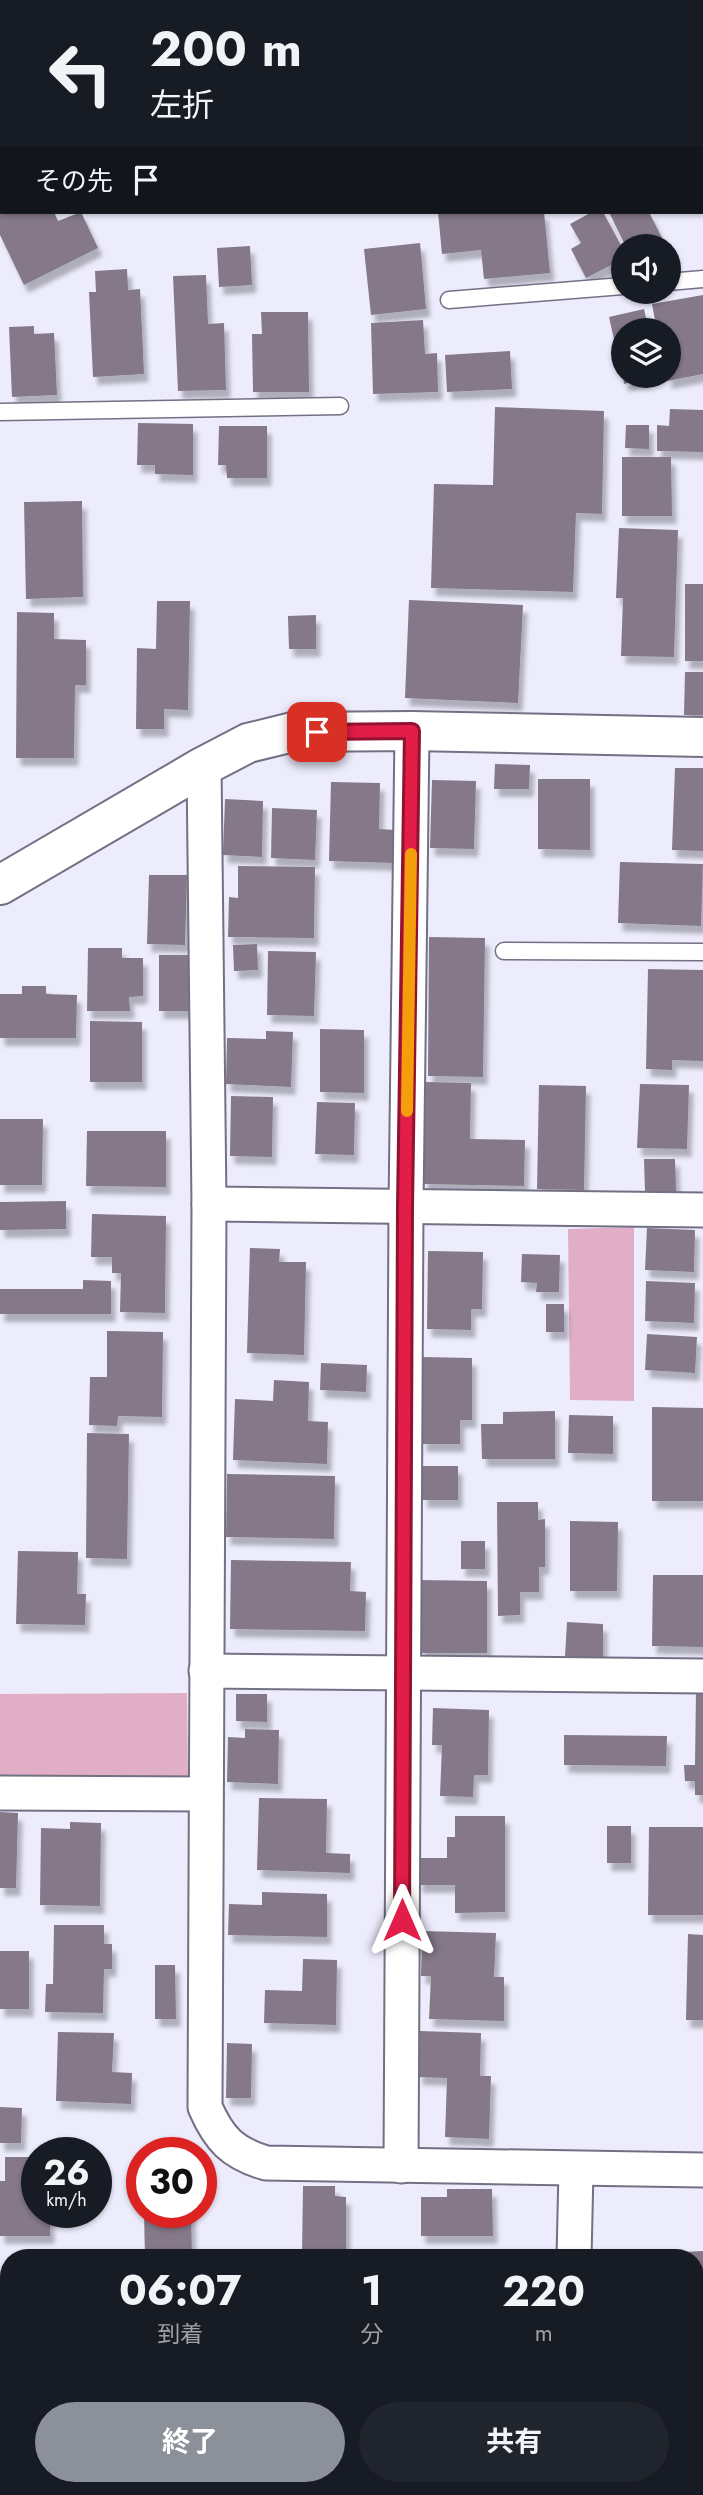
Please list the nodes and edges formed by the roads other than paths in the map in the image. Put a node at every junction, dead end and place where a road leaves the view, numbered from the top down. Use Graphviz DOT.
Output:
graph roads {
  1 [pos="703,279"];
  2 [pos="681,281"];
  3 [pos="611,287"];
  4 [pos="449,300"];
  5 [pos="340,406"];
  6 [pos="0,412"];
  7 [pos="412,731"];
  8 [pos="703,737"];
  9 [pos="204,766"];
  10 [pos="0,884"];
  11 [pos="504,951"];
  12 [pos="703,952"];
  13 [pos="209,1203"];
  14 [pos="405,1207"];
  15 [pos="703,1210"];
  16 [pos="206,1671"];
  17 [pos="402,1674"];
  18 [pos="703,1676"];
  19 [pos="0,1793"];
  20 [pos="206,1794"];
  21 [pos="401,2166"];
  22 [pos="576,2170"];
  23 [pos="703,2170"];
  24 [pos="574,2249"];
  1 -- 2 [label="lane"];
  3 -- 4 [label="lane"];
  5 -- 6 [label="lane"];
  7 -- 8 [label="street"];
  7 -- 9 [label="street"];
  7 -- 14 [label="street"];
  9 -- 10 [label="street"];
  9 -- 13 [label="street"];
  11 -- 12 [label="lane"];
  13 -- 14 [label="street"];
  13 -- 16 [label="street"];
  14 -- 15 [label="street"];
  14 -- 17 [label="street"];
  16 -- 17 [label="street"];
  16 -- 20 [label="street"];
  17 -- 18 [label="street"];
  17 -- 21 [label="street"];
  19 -- 20 [label="street"];
  20 -- 21 [label="street"];
  21 -- 22 [label="street"];
  22 -- 23 [label="street"];
  22 -- 24 [label="street"];
}
